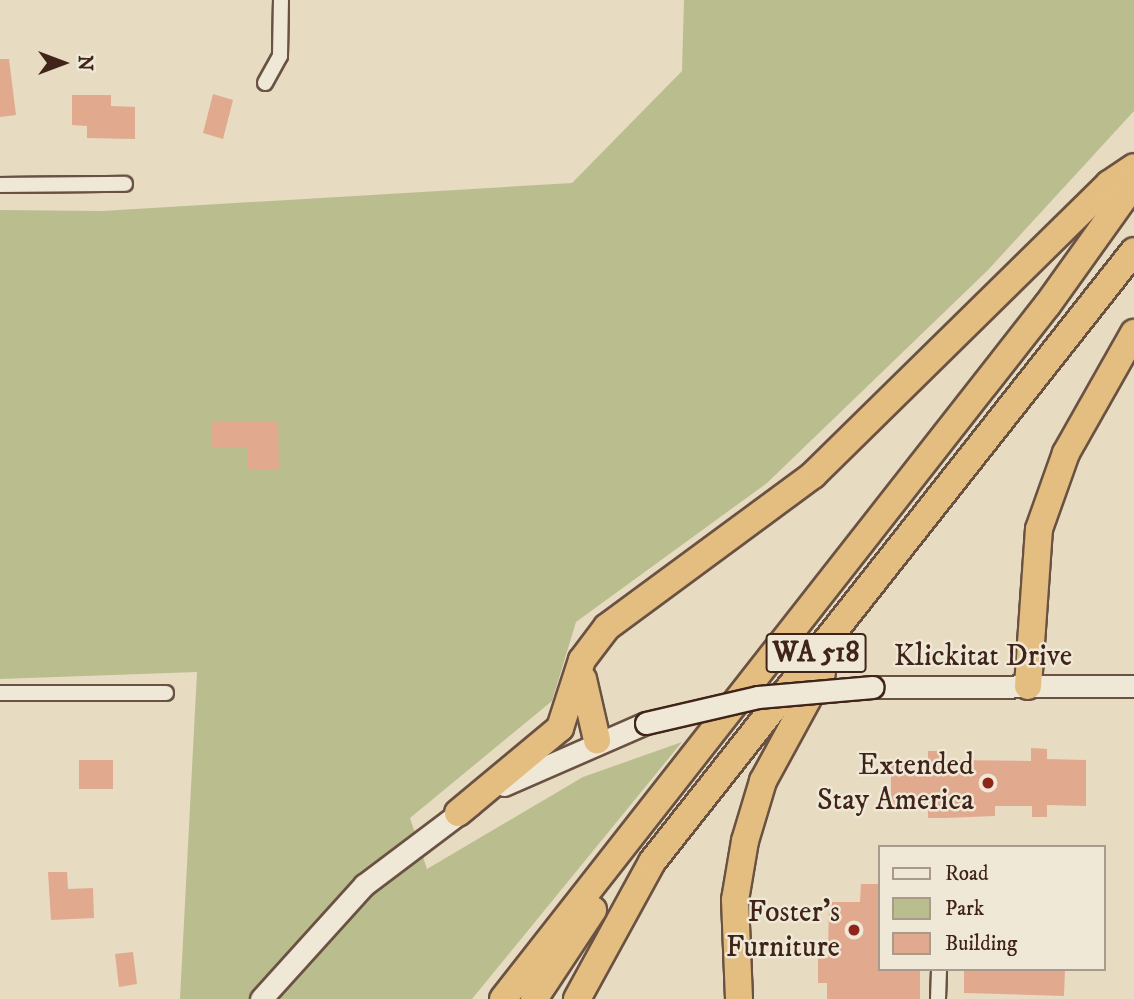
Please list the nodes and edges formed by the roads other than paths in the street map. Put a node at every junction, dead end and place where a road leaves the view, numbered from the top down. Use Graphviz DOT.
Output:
graph roads {
  1 [pos="281,0"];
  2 [pos="265,83"];
  3 [pos="1134,167"];
  4 [pos="125,184"];
  5 [pos="1134,184"];
  6 [pos="0,185"];
  7 [pos="1134,250"];
  8 [pos="1078,322"];
  9 [pos="1134,333"];
  10 [pos="582,660"];
  11 [pos="1028,686"];
  12 [pos="1134,686"];
  13 [pos="0,693"];
  14 [pos="166,693"];
  15 [pos="597,740"];
  16 [pos="684,771"];
  17 [pos="458,813"];
  18 [pos="939,971"];
  19 [pos="261,999"];
  20 [pos="503,999"];
  21 [pos="534,999"];
  22 [pos="577,999"];
  23 [pos="740,999"];
  24 [pos="938,999"];
  1 -- 2 [label="street"];
  3 -- 10 [label="highway"];
  4 -- 6 [label="street"];
  5 -- 16 [label="highway, WA 518"];
  7 -- 8 [label="highway, WA 518"];
  8 -- 22 [label="highway, WA 518"];
  8 -- 23 [label="highway"];
  9 -- 11 [label="highway"];
  10 -- 15 [label="highway"];
  10 -- 17 [label="highway"];
  11 -- 12 [label="main road, Klickitat Drive"];
  11 -- 15 [label="main road, Klickitat Drive, bridge"];
  13 -- 14 [label="street"];
  15 -- 17 [label="main road, Klickitat Drive"];
  16 -- 20 [label="highway, WA 518"];
  16 -- 21 [label="highway"];
  17 -- 19 [label="main road, Klickitat Drive"];
  18 -- 24 [label="street"];
}
